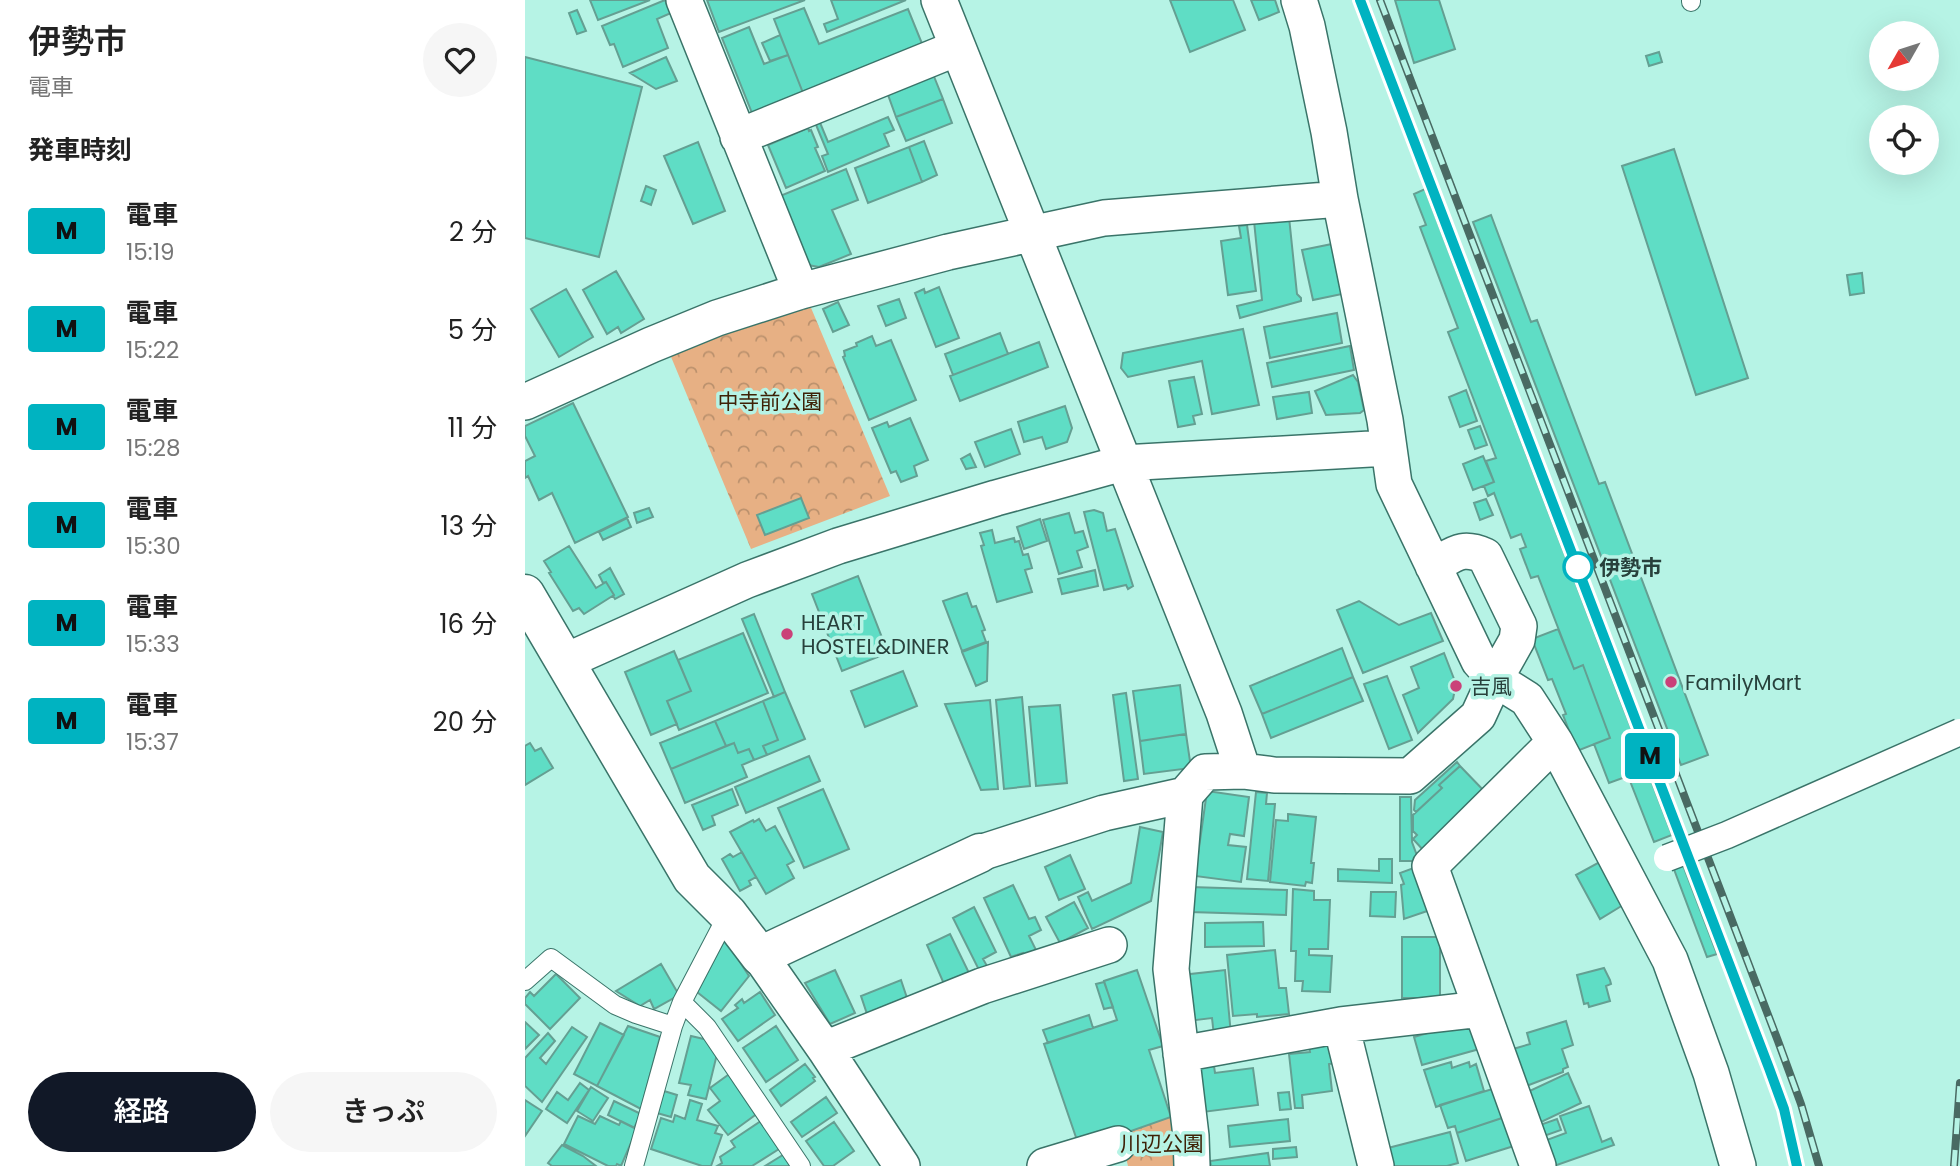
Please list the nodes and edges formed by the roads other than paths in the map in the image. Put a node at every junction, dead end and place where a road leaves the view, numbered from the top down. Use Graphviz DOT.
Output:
graph roads {
  1 [pos="684,0"];
  2 [pos="939,0"];
  3 [pos="1299,0"];
  4 [pos="957,48"];
  5 [pos="738,137"];
  6 [pos="1340,199"];
  7 [pos="1033,233"];
  8 [pos="801,291"];
  9 [pos="525,402"];
  10 [pos="1388,448"];
  11 [pos="1123,463"];
  12 [pos="1433,566"];
  13 [pos="525,594"];
  14 [pos="564,662"];
  15 [pos="1496,679"];
  16 [pos="1960,732"];
  17 [pos="1555,743"];
  18 [pos="1244,771"];
  19 [pos="1185,794"];
  20 [pos="980,853"];
  21 [pos="1667,858"];
  22 [pos="728,915"];
  23 [pos="1109,945"];
  24 [pos="760,956"];
  25 [pos="525,981"];
  26 [pos="682,1002"];
  27 [pos="1481,1009"];
  28 [pos="1341,1025"];
  29 [pos="673,1026"];
  30 [pos="825,1049"];
  31 [pos="1181,1054"];
  32 [pos="1118,1144"];
  33 [pos="634,1166"];
  34 [pos="801,1166"];
  35 [pos="902,1166"];
  36 [pos="1045,1166"];
  37 [pos="1192,1166"];
  38 [pos="1376,1166"];
  39 [pos="1538,1166"];
  40 [pos="1738,1166"];
  1 -- 5 [label="street"];
  2 -- 4 [label="street"];
  3 -- 6 [label="street"];
  4 -- 5 [label="street"];
  4 -- 7 [label="street"];
  5 -- 8 [label="street"];
  6 -- 7 [label="street"];
  6 -- 10 [label="street"];
  7 -- 8 [label="street"];
  7 -- 11 [label="street"];
  8 -- 9 [label="street"];
  10 -- 11 [label="street"];
  10 -- 12 [label="street"];
  11 -- 14 [label="street"];
  11 -- 18 [label="street"];
  12 -- 15 [label="street"];
  12 -- 15 [label="street"];
  13 -- 14 [label="street"];
  14 -- 22 [label="street"];
  15 -- 17 [label="street"];
  15 -- 18 [label="street"];
  16 -- 21 [label="street, bridge"];
  17 -- 27 [label="street"];
  17 -- 40 [label="street"];
  18 -- 19 [label="street"];
  19 -- 20 [label="street"];
  19 -- 31 [label="street"];
  20 -- 24 [label="street"];
  22 -- 24 [label="street"];
  22 -- 26 [label="lane"];
  23 -- 30 [label="street"];
  24 -- 30 [label="street"];
  25 -- 29 [label="lane"];
  26 -- 29 [label="lane"];
  26 -- 34 [label="lane"];
  27 -- 28 [label="street"];
  27 -- 39 [label="street"];
  28 -- 31 [label="street"];
  28 -- 38 [label="street"];
  29 -- 33 [label="lane"];
  30 -- 35 [label="street"];
  31 -- 37 [label="street"];
  32 -- 36 [label="street"];
}
